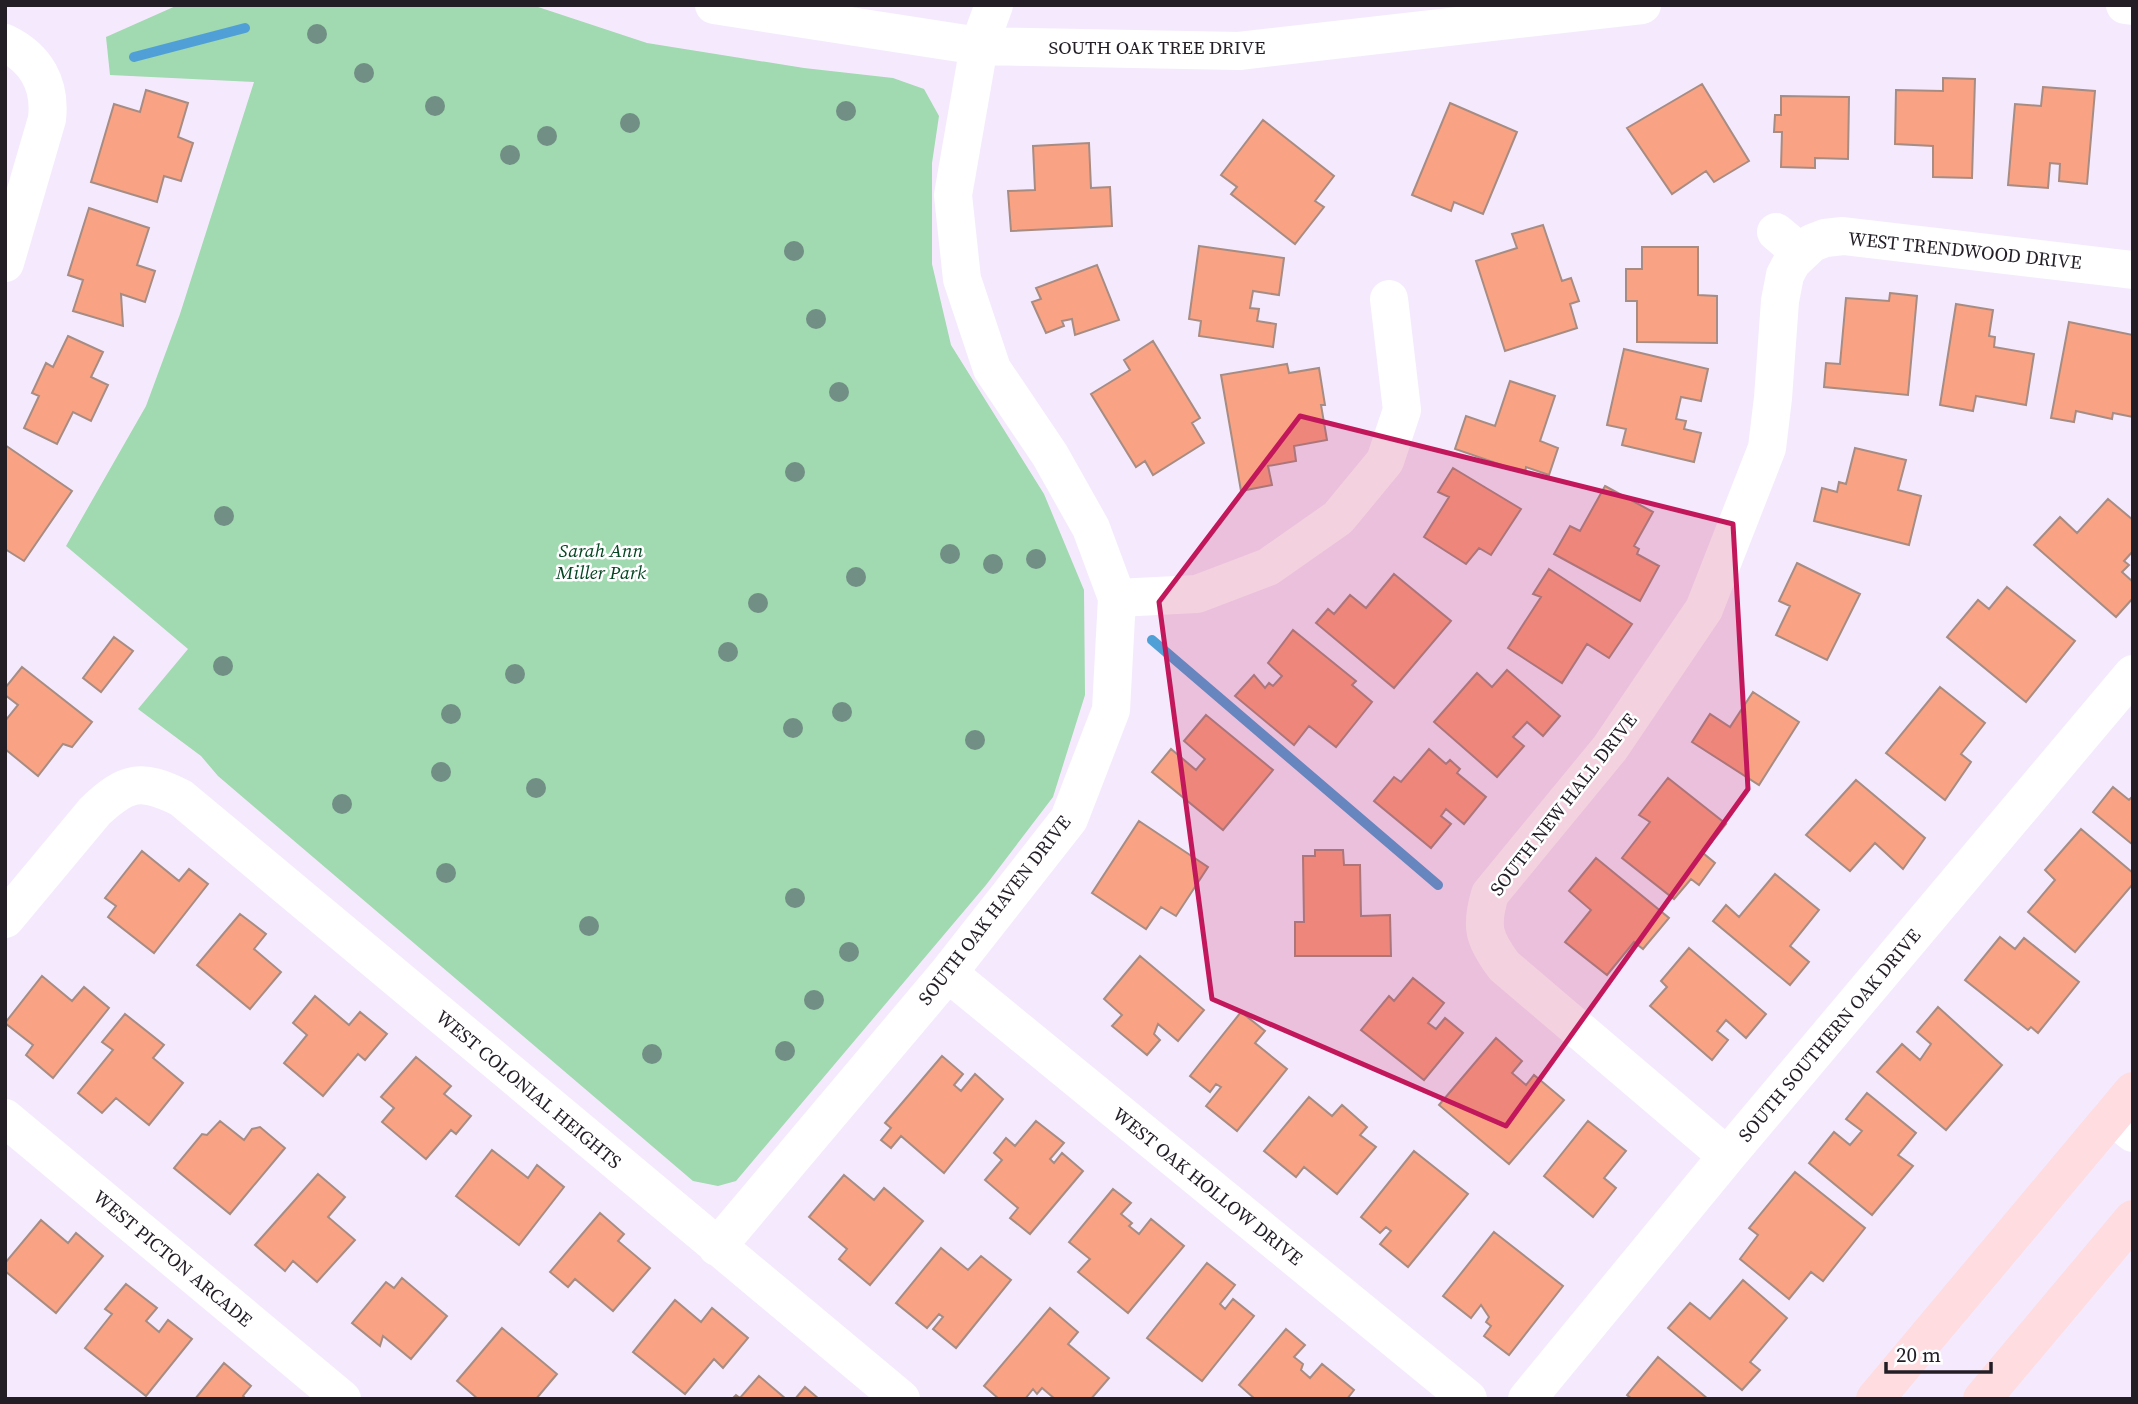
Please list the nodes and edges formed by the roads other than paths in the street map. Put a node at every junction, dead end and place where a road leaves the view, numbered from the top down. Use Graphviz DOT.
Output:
graph roads {
  1 [pos="714,5"];
  2 [pos="994,5"];
  3 [pos="1642,5"];
  4 [pos="2125,5"];
  5 [pos="2133,6"];
  6 [pos="5,43"];
  7 [pos="979,46"];
  8 [pos="1788,242"];
  9 [pos="2130,258"];
  10 [pos="5,264"];
  11 [pos="1389,299"];
  12 [pos="1117,598"];
  13 [pos="2133,674"];
  14 [pos="5,919"];
  15 [pos="948,972"];
  16 [pos="2126,1113"];
  17 [pos="5,1118"];
  18 [pos="1727,1156"];
  19 [pos="2133,1219"];
  20 [pos="717,1247"];
  21 [pos="342,1399"];
  22 [pos="901,1399"];
  23 [pos="1468,1399"];
  24 [pos="1527,1399"];
  25 [pos="1875,1399"];
  26 [pos="1982,1399"];
  1 -- 7 [label="street, SOUTH OAK TREE DRIVE"];
  2 -- 7 [label="street, SOUTH OAK HAVEN DRIVE"];
  3 -- 7 [label="street, SOUTH OAK TREE DRIVE"];
  4 -- 5 [label="street"];
  6 -- 10 [label="street"];
  7 -- 12 [label="street, SOUTH OAK HAVEN DRIVE"];
  8 -- 9 [label="street, WEST TRENDWOOD DRIVE"];
  8 -- 18 [label="street, SOUTH NEW HALL DRIVE"];
  11 -- 12 [label="street"];
  12 -- 15 [label="street, SOUTH OAK HAVEN DRIVE"];
  13 -- 18 [label="street, SOUTH SOUTHERN OAK DRIVE"];
  14 -- 20 [label="street, WEST COLONIAL HEIGHTS"];
  15 -- 20 [label="street, SOUTH OAK HAVEN DRIVE"];
  15 -- 23 [label="street, WEST OAK HOLLOW DRIVE"];
  16 -- 25 [label="main road"];
  17 -- 21 [label="street, WEST PICTON ARCADE"];
  18 -- 24 [label="street, SOUTH SOUTHERN OAK DRIVE"];
  19 -- 26 [label="main road"];
  20 -- 22 [label="street, WEST COLONIAL HEIGHTS"];
}
